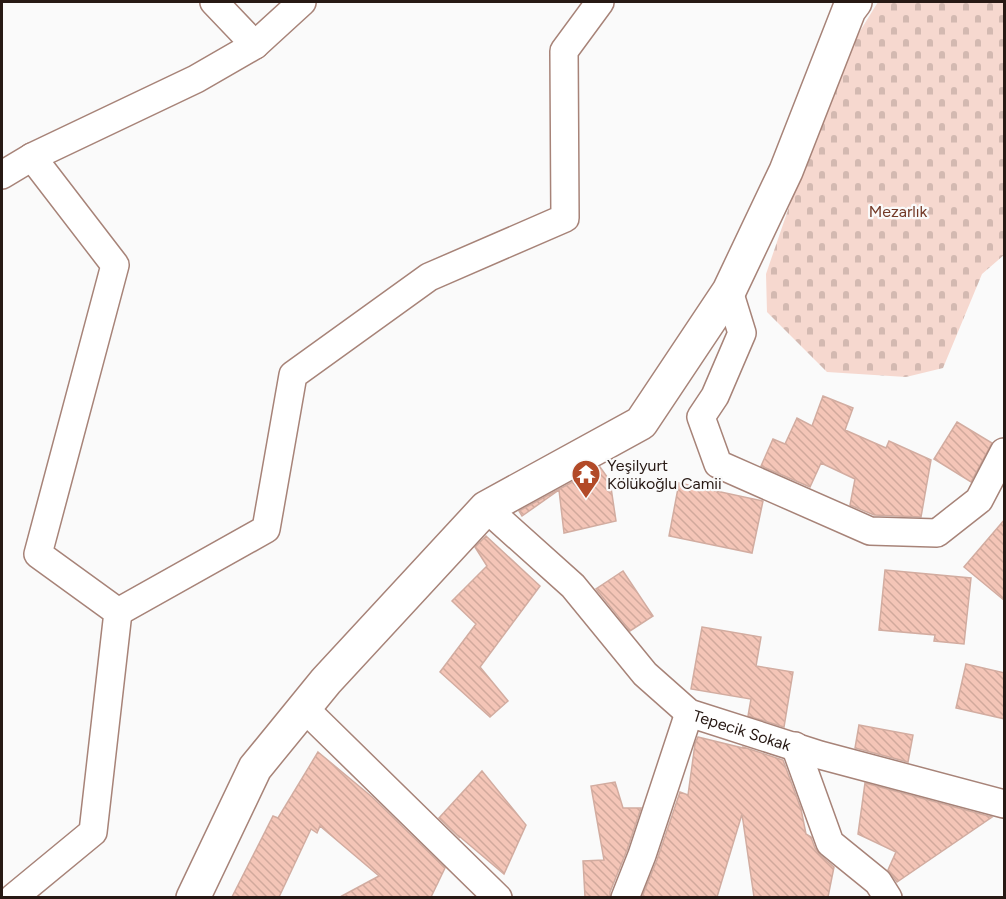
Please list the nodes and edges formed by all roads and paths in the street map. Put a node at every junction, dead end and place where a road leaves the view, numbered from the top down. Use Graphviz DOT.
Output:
graph roads {
  1 [pos="214,2"];
  2 [pos="302,2"];
  3 [pos="600,2"];
  4 [pos="855,2"];
  5 [pos="255,45"];
  6 [pos="32,157"];
  7 [pos="2,175"];
  8 [pos="729,291"];
  9 [pos="1005,452"];
  10 [pos="486,508"];
  11 [pos="118,612"];
  12 [pos="304,708"];
  13 [pos="689,713"];
  14 [pos="795,746"];
  15 [pos="1005,804"];
  16 [pos="14,897"];
  17 [pos="194,897"];
  18 [pos="498,897"];
  19 [pos="625,897"];
  20 [pos="888,897"];
  1 -- 5 [label="street"];
  2 -- 5 [label="street"];
  3 -- 11 [label="street"];
  4 -- 8 [label="main road"];
  5 -- 6 [label="street"];
  6 -- 7 [label="street"];
  6 -- 11 [label="street"];
  8 -- 9 [label="street"];
  8 -- 10 [label="main road"];
  10 -- 12 [label="main road"];
  10 -- 13 [label="street, Tepecik Sokak"];
  11 -- 16 [label="street"];
  12 -- 17 [label="main road"];
  12 -- 18 [label="street"];
  13 -- 14 [label="street, Tepecik Sokak"];
  13 -- 19 [label="street"];
  14 -- 15 [label="street, Tepecik Sokak"];
  14 -- 20 [label="street"];
}
